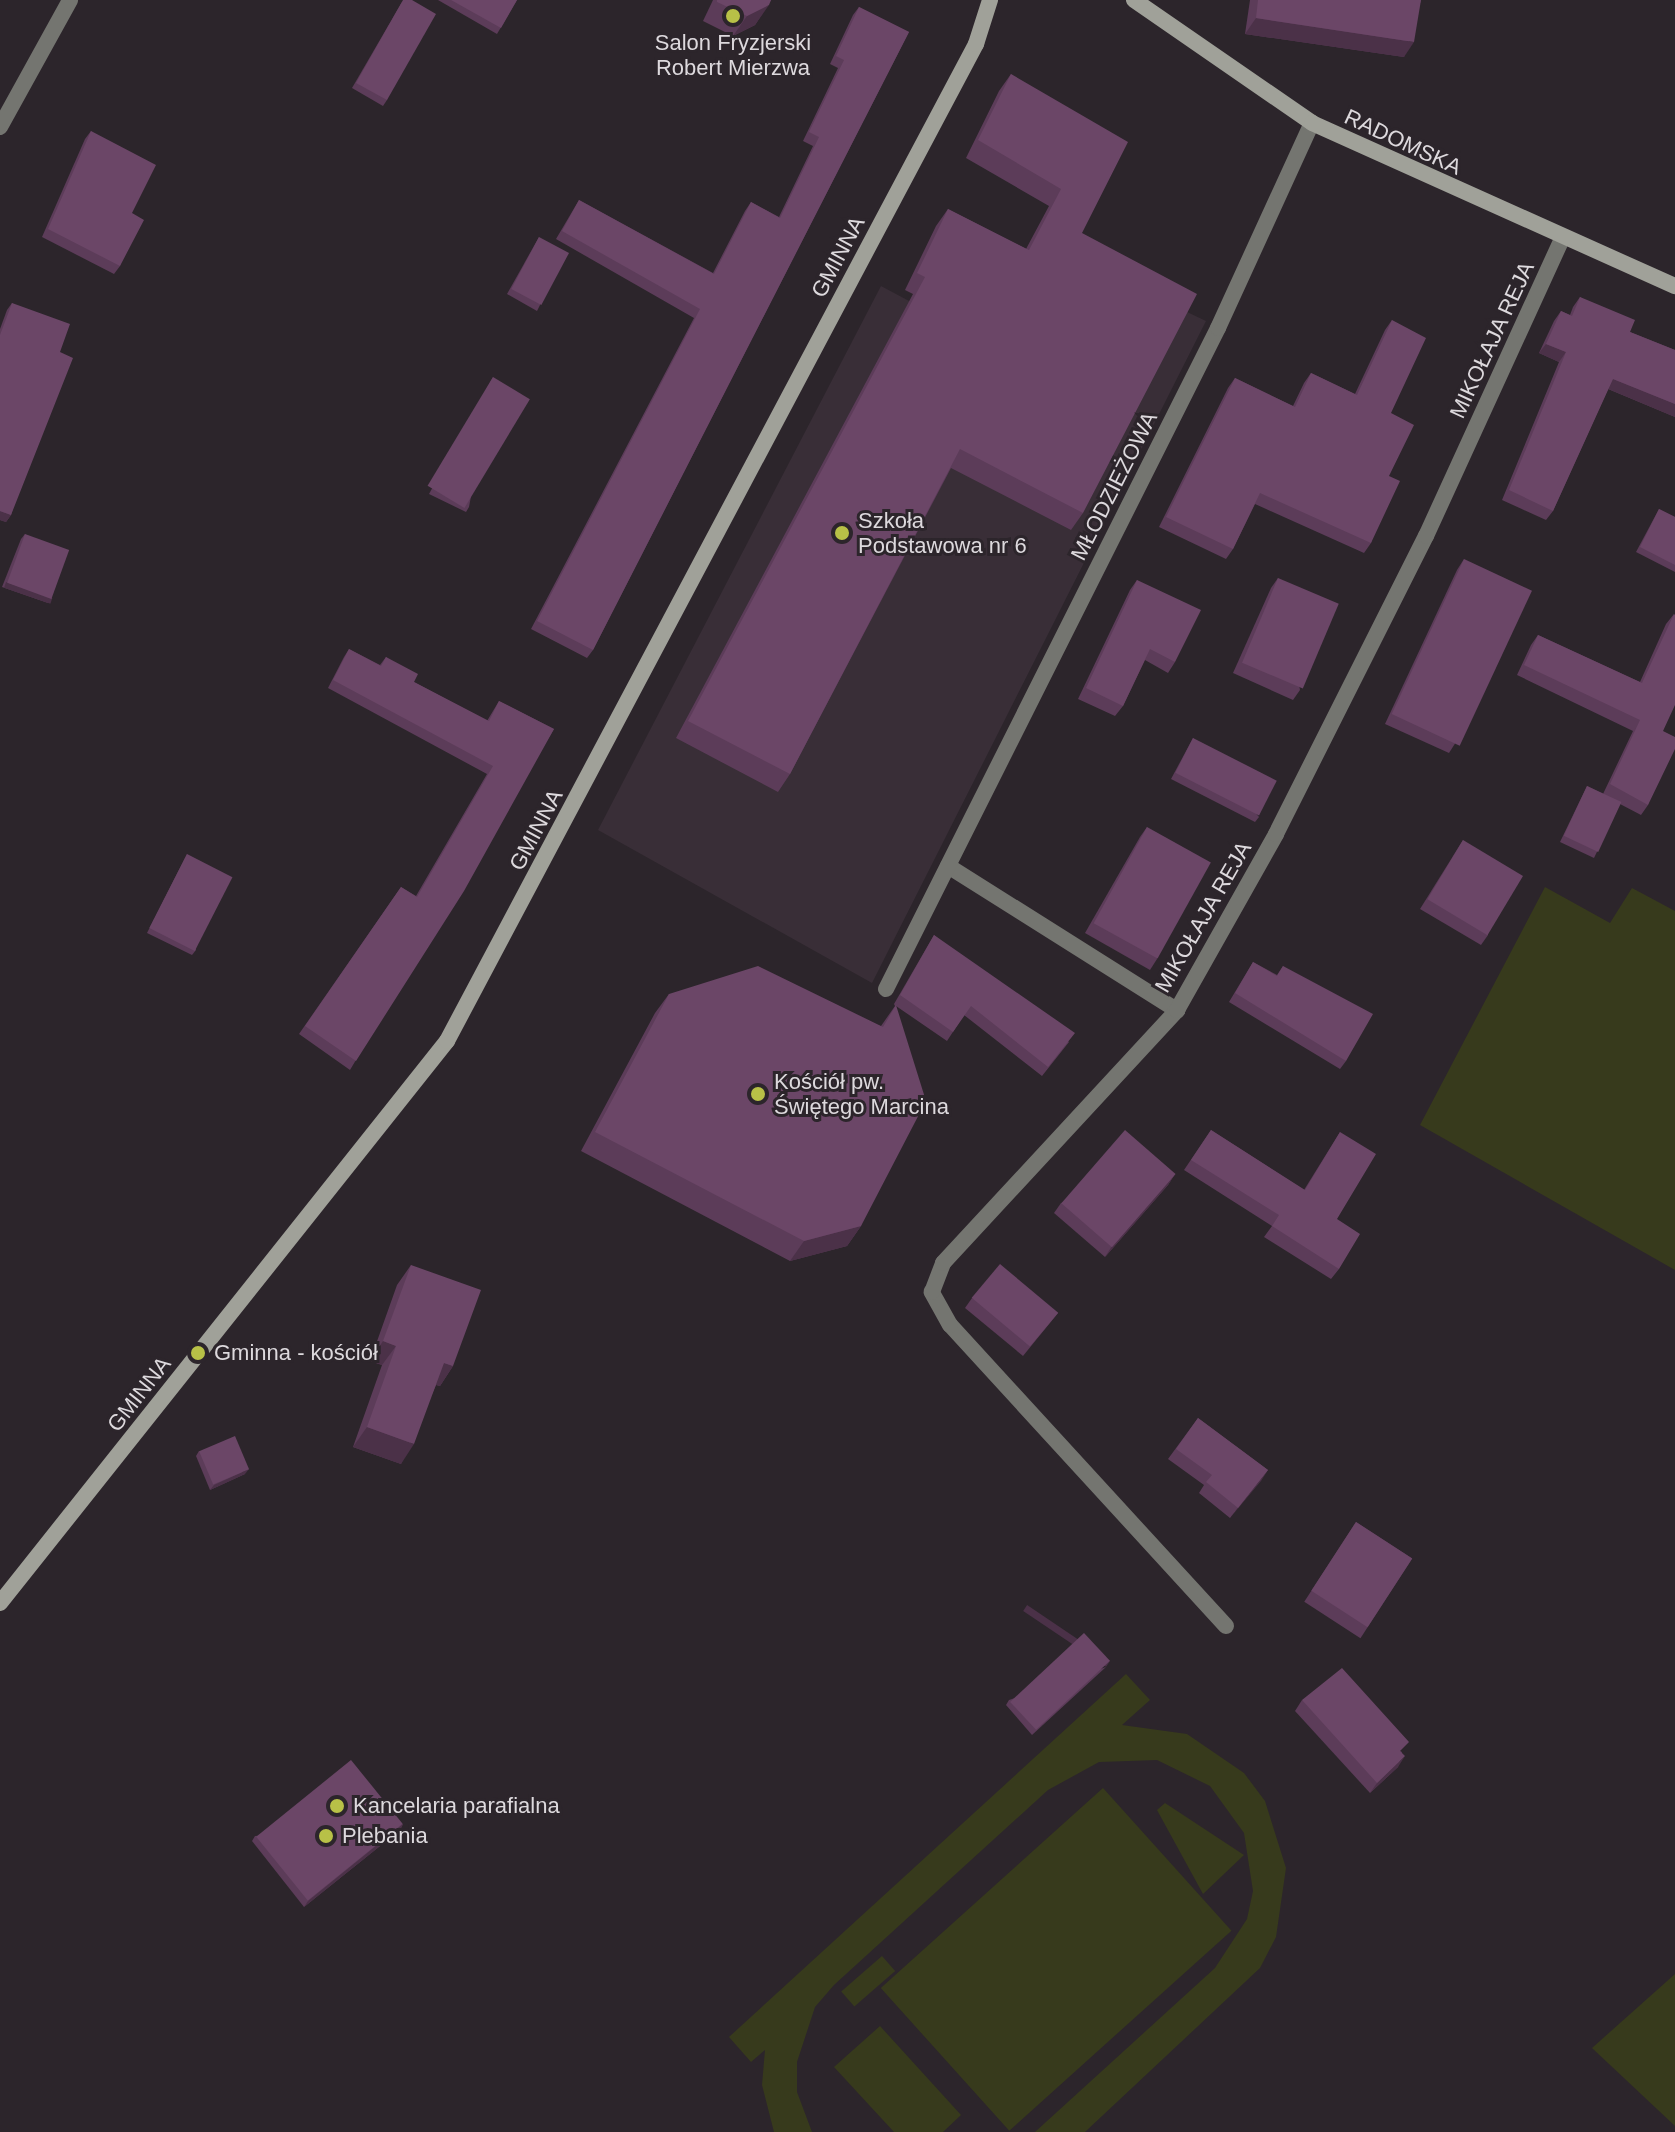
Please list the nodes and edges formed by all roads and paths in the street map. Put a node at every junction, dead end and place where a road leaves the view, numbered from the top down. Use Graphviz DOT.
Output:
graph roads {
  1 [pos="70,0"];
  2 [pos="990,0"];
  3 [pos="1134,0"];
  4 [pos="1312,123"];
  5 [pos="0,127"];
  6 [pos="1563,237"];
  7 [pos="1675,286"];
  8 [pos="948,866"];
  9 [pos="886,989"];
  10 [pos="1177,1010"];
  11 [pos="0,1603"];
  12 [pos="1226,1626"];
  1 -- 5 [label="street"];
  2 -- 11 [label="street, GMINNA"];
  3 -- 4 [label="street, RADOMSKA"];
  4 -- 6 [label="street, RADOMSKA"];
  4 -- 8 [label="street, MŁODZIEŻOWA"];
  6 -- 7 [label="street, RADOMSKA"];
  6 -- 10 [label="street, MIKOŁAJA REJA"];
  8 -- 9 [label="street, MŁODZIEŻOWA"];
  8 -- 10 [label="street"];
  10 -- 12 [label="street, MIKOŁAJA REJA"];
}
